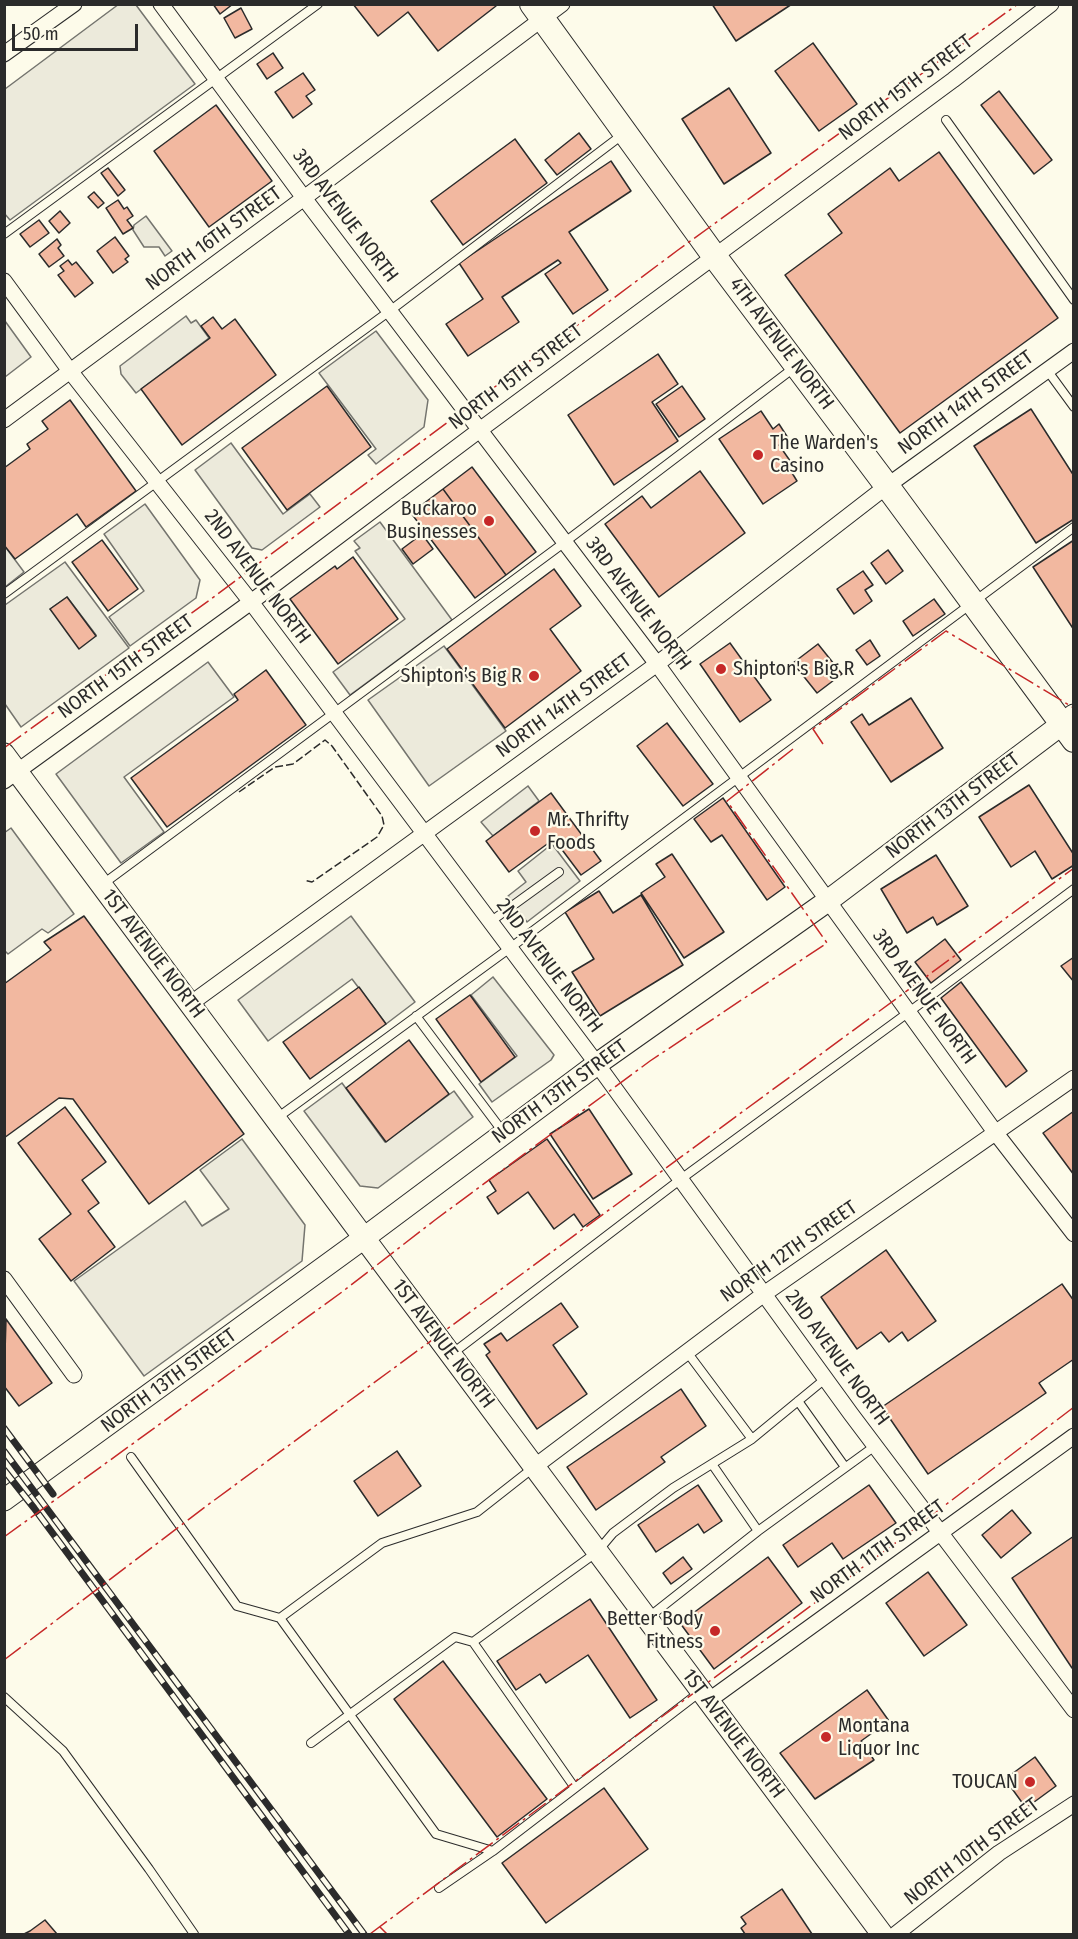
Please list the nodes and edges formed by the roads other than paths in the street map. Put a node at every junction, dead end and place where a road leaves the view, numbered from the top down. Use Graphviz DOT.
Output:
graph roads {
  1 [pos="74,4"];
  2 [pos="161,4"];
  3 [pos="318,4"];
  4 [pos="1051,4"];
  5 [pos="546,9"];
  6 [pos="4,54"];
  7 [pos="217,80"];
  8 [pos="946,120"];
  9 [pos="625,132"];
  10 [pos="304,198"];
  11 [pos="4,234"];
  12 [pos="715,257"];
  13 [pos="4,281"];
  14 [pos="1074,300"];
  15 [pos="391,310"];
  16 [pos="1074,351"];
  17 [pos="797,365"];
  18 [pos="1047,370"];
  19 [pos="70,371"];
  20 [pos="1074,407"];
  21 [pos="4,420"];
  22 [pos="481,429"];
  23 [pos="158,482"];
  24 [pos="887,486"];
  25 [pos="1074,527"];
  26 [pos="566,542"];
  27 [pos="4,594"];
  28 [pos="251,602"];
  29 [pos="974,604"];
  30 [pos="657,664"];
  31 [pos="334,714"];
  32 [pos="1069,726"];
  33 [pos="4,754"];
  34 [pos="11,776"];
  35 [pos="739,776"];
  36 [pos="424,835"];
  37 [pos="559,872"];
  38 [pos="102,885"];
  39 [pos="1074,889"];
  40 [pos="829,900"];
  41 [pos="490,922"];
  42 [pos="510,948"];
  43 [pos="190,1004"];
  44 [pos="909,1012"];
  45 [pos="416,1016"];
  46 [pos="597,1064"];
  47 [pos="1074,1078"];
  48 [pos="275,1119"];
  49 [pos="995,1132"];
  50 [pos="504,1133"];
  51 [pos="681,1179"];
  52 [pos="1074,1234"];
  53 [pos="364,1238"];
  54 [pos="4,1279"];
  55 [pos="764,1294"];
  56 [pos="687,1352"];
  57 [pos="451,1355"];
  58 [pos="74,1375"];
  59 [pos="825,1379"];
  60 [pos="798,1401"];
  61 [pos="1074,1436"];
  62 [pos="752,1439"];
  63 [pos="875,1446"];
  64 [pos="131,1457"];
  65 [pos="712,1464"];
  66 [pos="534,1467"];
  67 [pos="845,1467"];
  68 [pos="4,1500"];
  69 [pos="759,1531"];
  70 [pos="940,1533"];
  71 [pos="597,1552"];
  72 [pos="280,1618"];
  73 [pos="647,1619"];
  74 [pos="473,1642"];
  75 [pos="704,1696"];
  76 [pos="4,1697"];
  77 [pos="1074,1710"];
  78 [pos="349,1715"];
  79 [pos="311,1743"];
  80 [pos="575,1788"];
  81 [pos="1074,1804"];
  82 [pos="493,1851"];
  83 [pos="439,1888"];
  84 [pos="194,1935"];
  85 [pos="882,1935"];
  86 [pos="896,1935"];
  1 -- 6 [label="street"];
  2 -- 7 [label="street, 3RD AVENUE NORTH"];
  3 -- 7 [label="lane"];
  4 -- 12 [label="street, NORTH 15TH STREET"];
  5 -- 9 [label="main road, 4TH AVENUE NORTH"];
  5 -- 10 [label="street, NORTH 16TH STREET"];
  7 -- 10 [label="street, 3RD AVENUE NORTH"];
  7 -- 11 [label="lane"];
  8 -- 14 [label="lane"];
  9 -- 12 [label="main road, 4TH AVENUE NORTH"];
  9 -- 15 [label="lane"];
  10 -- 15 [label="street, 3RD AVENUE NORTH"];
  10 -- 19 [label="street, NORTH 16TH STREET"];
  12 -- 17 [label="main road, 4TH AVENUE NORTH"];
  12 -- 22 [label="street, NORTH 15TH STREET"];
  13 -- 19 [label="street, 2ND AVENUE NORTH"];
  15 -- 22 [label="street, 3RD AVENUE NORTH"];
  15 -- 23 [label="lane"];
  16 -- 18 [label="street, NORTH 14TH STREET"];
  17 -- 24 [label="main road, 4TH AVENUE NORTH"];
  17 -- 26 [label="lane"];
  18 -- 20 [label="lane"];
  18 -- 24 [label="street, NORTH 14TH STREET"];
  19 -- 21 [label="street, NORTH 16TH STREET"];
  19 -- 23 [label="street, 2ND AVENUE NORTH"];
  22 -- 26 [label="street, 3RD AVENUE NORTH"];
  22 -- 28 [label="street, NORTH 15TH STREET"];
  23 -- 27 [label="lane"];
  23 -- 28 [label="street, 2ND AVENUE NORTH"];
  24 -- 29 [label="main road, 4TH AVENUE NORTH"];
  24 -- 30 [label="street, NORTH 14TH STREET"];
  25 -- 29 [label="lane"];
  26 -- 30 [label="street, 3RD AVENUE NORTH"];
  26 -- 31 [label="lane"];
  28 -- 31 [label="street, 2ND AVENUE NORTH"];
  28 -- 34 [label="street, NORTH 15TH STREET"];
  29 -- 32 [label="main road, 4TH AVENUE NORTH"];
  29 -- 35 [label="lane"];
  30 -- 35 [label="street, 3RD AVENUE NORTH"];
  30 -- 36 [label="street, NORTH 14TH STREET"];
  31 -- 36 [label="street, 2ND AVENUE NORTH"];
  31 -- 38 [label="lane"];
  32 -- 40 [label="main road, NORTH 13TH STREET"];
  33 -- 34 [label="main road, 1ST AVENUE NORTH"];
  34 -- 38 [label="main road, 1ST AVENUE NORTH"];
  35 -- 40 [label="street, 3RD AVENUE NORTH"];
  35 -- 42 [label="lane"];
  36 -- 41 [label="street, 2ND AVENUE NORTH"];
  36 -- 43 [label="street, NORTH 14TH STREET"];
  37 -- 41 [label="lane"];
  38 -- 43 [label="main road, 1ST AVENUE NORTH"];
  39 -- 44 [label="lane"];
  40 -- 44 [label="street, 3RD AVENUE NORTH"];
  40 -- 46 [label="main road, NORTH 13TH STREET"];
  41 -- 42 [label="street, 2ND AVENUE NORTH"];
  42 -- 45 [label="lane"];
  42 -- 46 [label="street, 2ND AVENUE NORTH"];
  43 -- 48 [label="main road, 1ST AVENUE NORTH"];
  44 -- 49 [label="street, 3RD AVENUE NORTH"];
  44 -- 51 [label="lane"];
  45 -- 48 [label="lane"];
  45 -- 50 [label="lane"];
  46 -- 50 [label="main road, NORTH 13TH STREET"];
  46 -- 51 [label="street, 2ND AVENUE NORTH"];
  47 -- 49 [label="street, NORTH 12TH STREET"];
  48 -- 53 [label="main road, 1ST AVENUE NORTH"];
  49 -- 52 [label="street, 3RD AVENUE NORTH"];
  49 -- 55 [label="street, NORTH 12TH STREET"];
  50 -- 53 [label="main road, NORTH 13TH STREET"];
  51 -- 55 [label="street, 2ND AVENUE NORTH"];
  51 -- 57 [label="lane"];
  53 -- 57 [label="main road, 1ST AVENUE NORTH"];
  53 -- 68 [label="main road, NORTH 13TH STREET"];
  54 -- 58 [label="street"];
  55 -- 56 [label="street, NORTH 12TH STREET"];
  55 -- 59 [label="street, 2ND AVENUE NORTH"];
  56 -- 62 [label="lane"];
  56 -- 66 [label="street, NORTH 12TH STREET"];
  57 -- 66 [label="main road, 1ST AVENUE NORTH"];
  59 -- 60 [label="lane"];
  59 -- 63 [label="street, 2ND AVENUE NORTH"];
  60 -- 62 [label="lane"];
  60 -- 67 [label="lane"];
  61 -- 70 [label="street, NORTH 11TH STREET"];
  62 -- 65 [label="lane"];
  63 -- 67 [label="lane"];
  63 -- 70 [label="street, 2ND AVENUE NORTH"];
  64 -- 72 [label="lane"];
  65 -- 69 [label="lane"];
  65 -- 71 [label="lane"];
  66 -- 71 [label="main road, 1ST AVENUE NORTH"];
  66 -- 72 [label="lane"];
  67 -- 69 [label="lane"];
  69 -- 73 [label="lane"];
  70 -- 75 [label="street, NORTH 11TH STREET"];
  70 -- 77 [label="street, 2ND AVENUE NORTH"];
  71 -- 73 [label="main road, 1ST AVENUE NORTH"];
  71 -- 74 [label="lane"];
  72 -- 78 [label="lane"];
  73 -- 75 [label="main road, 1ST AVENUE NORTH"];
  74 -- 78 [label="lane"];
  74 -- 80 [label="lane"];
  75 -- 80 [label="lane"];
  75 -- 85 [label="main road, 1ST AVENUE NORTH"];
  76 -- 84 [label="lane"];
  78 -- 79 [label="lane"];
  78 -- 82 [label="lane"];
  80 -- 82 [label="lane"];
  81 -- 86 [label="street, NORTH 10TH STREET"];
  82 -- 83 [label="lane"];
}
